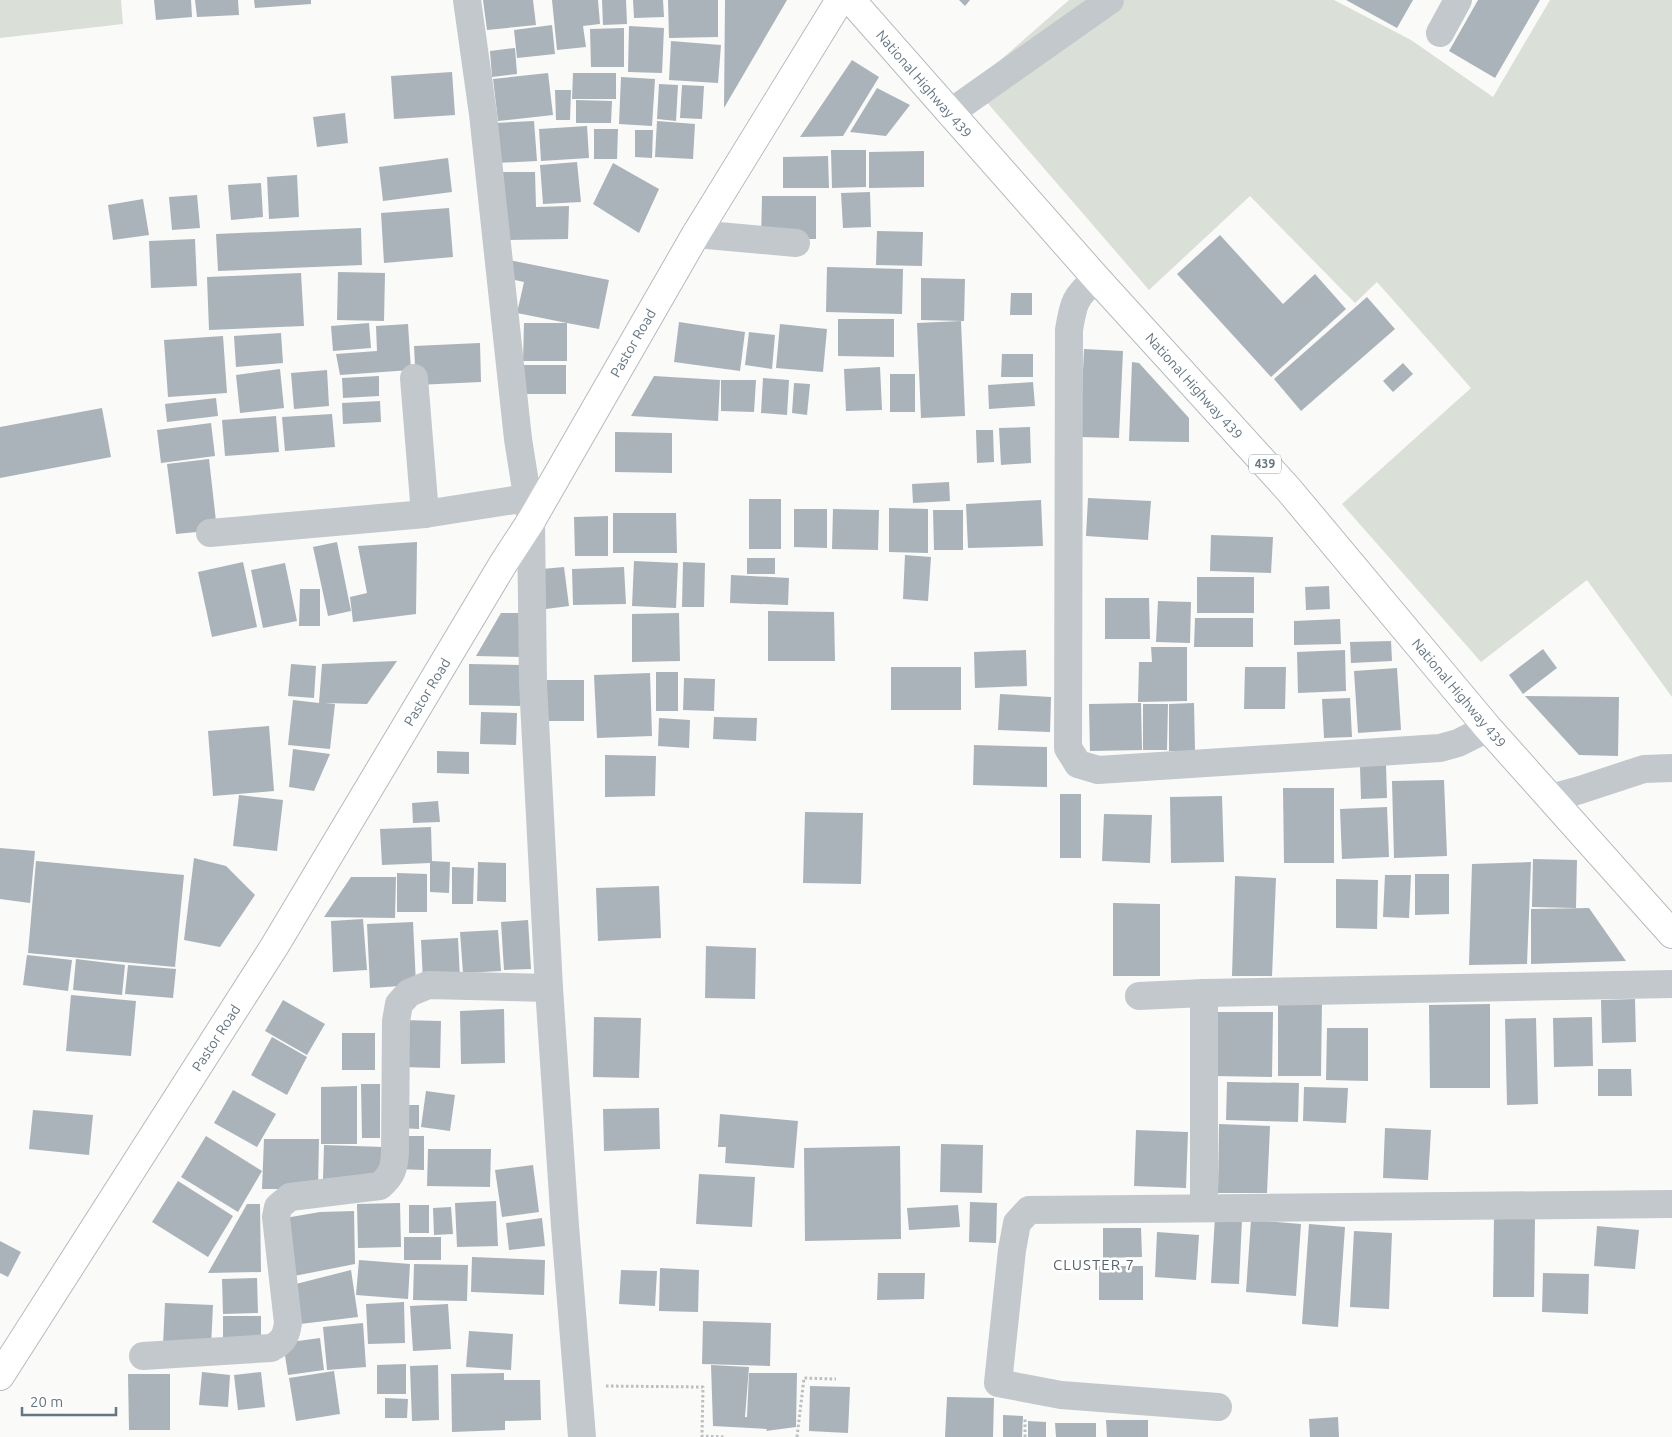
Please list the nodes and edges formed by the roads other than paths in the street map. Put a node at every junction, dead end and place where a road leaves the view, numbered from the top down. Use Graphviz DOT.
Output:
graph roads {
  1 [pos="467,0"];
  2 [pos="840,0"];
  3 [pos="851,0"];
  4 [pos="1110,0"];
  5 [pos="1458,0"];
  6 [pos="1440,33"];
  7 [pos="950,113"];
  8 [pos="696,234"];
  9 [pos="796,243"];
  10 [pos="1098,279"];
  11 [pos="414,378"];
  12 [pos="529,509"];
  13 [pos="426,514"];
  14 [pos="210,533"];
  15 [pos="1488,728"];
  16 [pos="1672,768"];
  17 [pos="1551,798"];
  18 [pos="1672,934"];
  19 [pos="1672,984"];
  20 [pos="549,988"];
  21 [pos="1204,993"];
  22 [pos="1139,996"];
  23 [pos="1672,1204"];
  24 [pos="1204,1208"];
  25 [pos="143,1356"];
  26 [pos="0,1376"];
  27 [pos="1218,1407"];
  28 [pos="582,1437"];
  1 -- 12 [label="street"];
  2 -- 8 [label="main road, Pastor Road"];
  3 -- 7 [label="main road, National Highway 439 / 439"];
  4 -- 7 [label="street"];
  5 -- 6 [label="street"];
  7 -- 10 [label="main road, National Highway 439 / 439"];
  8 -- 9 [label="street"];
  8 -- 12 [label="main road, Pastor Road"];
  10 -- 15 [label="main road, National Highway 439 / 439"];
  10 -- 15 [label="street"];
  11 -- 13 [label="street"];
  12 -- 13 [label="street"];
  12 -- 20 [label="street"];
  12 -- 26 [label="main road, Pastor Road"];
  13 -- 14 [label="street"];
  15 -- 17 [label="main road, National Highway 439 / 439"];
  16 -- 17 [label="street"];
  17 -- 18 [label="main road, National Highway 439 / 439"];
  19 -- 21 [label="street"];
  20 -- 25 [label="street"];
  20 -- 28 [label="street"];
  21 -- 22 [label="street"];
  21 -- 24 [label="street"];
  23 -- 24 [label="street"];
  24 -- 27 [label="street"];
}
